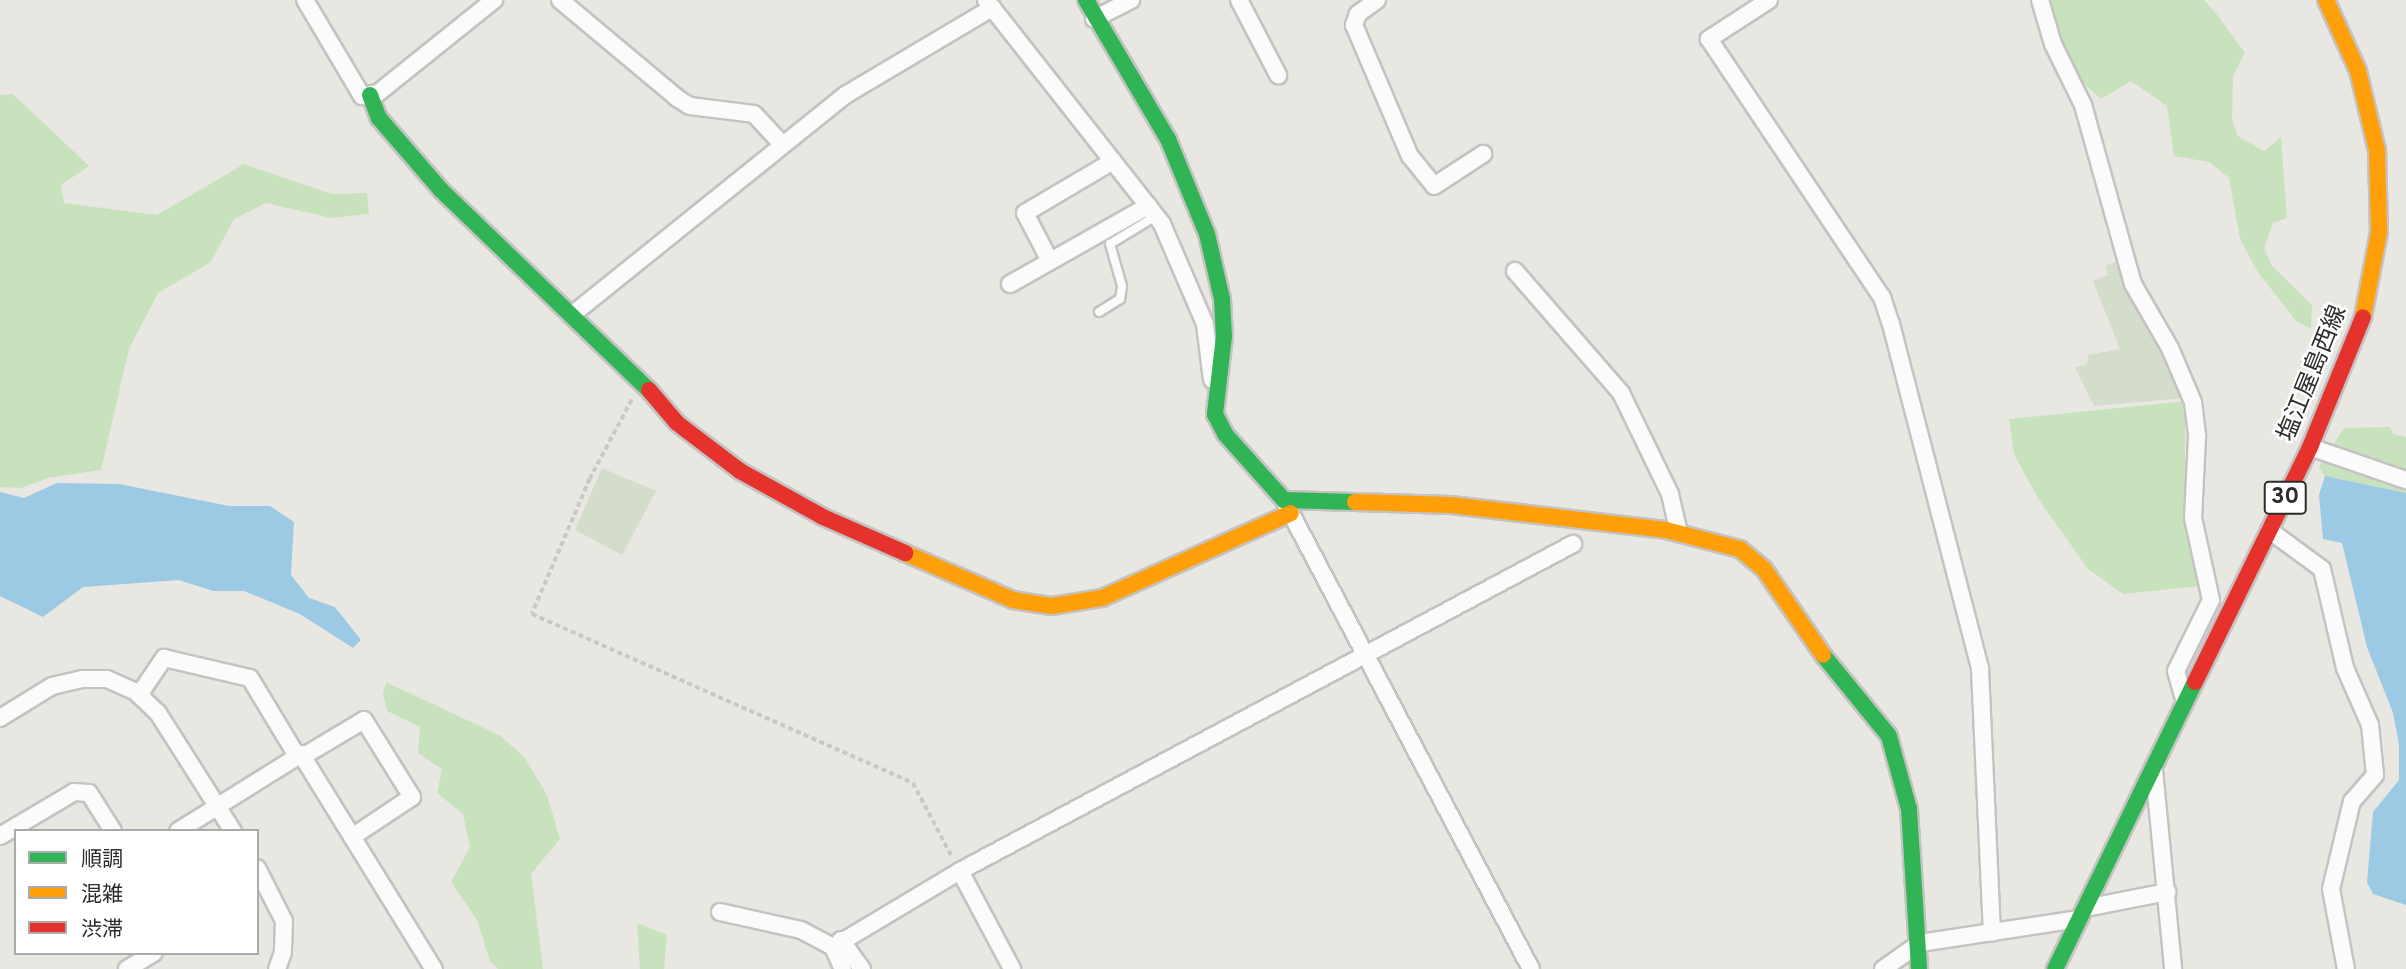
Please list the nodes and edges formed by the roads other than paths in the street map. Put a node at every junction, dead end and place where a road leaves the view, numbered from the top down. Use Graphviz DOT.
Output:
graph roads {
  1 [pos="305,0"];
  2 [pos="494,0"];
  3 [pos="560,0"];
  4 [pos="1086,0"];
  5 [pos="1131,0"];
  6 [pos="1239,0"];
  7 [pos="1377,0"];
  8 [pos="1769,0"];
  9 [pos="2040,0"];
  10 [pos="2326,0"];
  11 [pos="989,4"];
  12 [pos="1094,19"];
  13 [pos="1278,75"];
  14 [pos="370,95"];
  15 [pos="782,144"];
  16 [pos="1483,154"];
  17 [pos="1113,161"];
  18 [pos="1152,211"];
  19 [pos="1050,261"];
  20 [pos="1515,271"];
  21 [pos="1010,284"];
  22 [pos="1099,312"];
  23 [pos="573,314"];
  24 [pos="1215,414"];
  25 [pos="2310,447"];
  26 [pos="2406,480"];
  27 [pos="1287,507"];
  28 [pos="2269,530"];
  29 [pos="1679,533"];
  30 [pos="1573,544"];
  31 [pos="1363,656"];
  32 [pos="139,695"];
  33 [pos="2185,702"];
  34 [pos="0,718"];
  35 [pos="300,757"];
  36 [pos="2154,768"];
  37 [pos="217,805"];
  38 [pos="112,829"];
  39 [pos="181,829"];
  40 [pos="232,829"];
  41 [pos="0,836"];
  42 [pos="352,837"];
  43 [pos="960,871"];
  44 [pos="259,873"];
  45 [pos="2167,892"];
  46 [pos="720,912"];
  47 [pos="2082,914"];
  48 [pos="1992,933"];
  49 [pos="837,943"];
  50 [pos="1920,943"];
  51 [pos="151,955"];
  52 [pos="127,969"];
  53 [pos="277,969"];
  54 [pos="434,969"];
  55 [pos="843,969"];
  56 [pos="862,969"];
  57 [pos="1012,969"];
  58 [pos="1531,969"];
  59 [pos="1882,969"];
  60 [pos="1919,969"];
  61 [pos="2055,969"];
  62 [pos="2173,969"];
  63 [pos="2346,969"];
  1 -- 14 [label="street"];
  2 -- 14 [label="street"];
  3 -- 15 [label="street"];
  4 -- 12 [label="street"];
  5 -- 12 [label="street"];
  6 -- 13 [label="street"];
  7 -- 16 [label="street"];
  8 -- 48 [label="street"];
  9 -- 33 [label="street"];
  10 -- 25 [label="street, 塩江屋島西線 / 30"];
  11 -- 15 [label="street"];
  11 -- 17 [label="street"];
  12 -- 24 [label="street"];
  14 -- 23 [label="street"];
  15 -- 23 [label="street"];
  17 -- 18 [label="street"];
  17 -- 19 [label="street"];
  18 -- 19 [label="street"];
  18 -- 22 [label="lane"];
  18 -- 24 [label="street"];
  19 -- 21 [label="street"];
  20 -- 29 [label="street"];
  23 -- 27 [label="street"];
  24 -- 27 [label="street"];
  25 -- 26 [label="street"];
  25 -- 28 [label="street, 塩江屋島西線 / 30"];
  27 -- 29 [label="street"];
  27 -- 31 [label="street"];
  28 -- 33 [label="street, 塩江屋島西線 / 30"];
  28 -- 63 [label="street"];
  29 -- 50 [label="street"];
  30 -- 31 [label="street"];
  31 -- 43 [label="street"];
  31 -- 58 [label="street"];
  32 -- 34 [label="street"];
  32 -- 35 [label="street"];
  32 -- 37 [label="street"];
  33 -- 36 [label="street, 塩江屋島西線 / 30"];
  35 -- 37 [label="street"];
  35 -- 42 [label="street"];
  35 -- 42 [label="street"];
  36 -- 45 [label="street"];
  36 -- 47 [label="street, 塩江屋島西線 / 30"];
  37 -- 39 [label="street"];
  37 -- 40 [label="street"];
  38 -- 41 [label="street"];
  42 -- 54 [label="street"];
  43 -- 49 [label="street"];
  43 -- 57 [label="street"];
  44 -- 53 [label="street"];
  45 -- 47 [label="street"];
  45 -- 62 [label="street"];
  46 -- 49 [label="street"];
  47 -- 48 [label="street"];
  47 -- 61 [label="street, 塩江屋島西線 / 30"];
  48 -- 50 [label="street"];
  49 -- 55 [label="street"];
  49 -- 56 [label="street"];
  50 -- 59 [label="street"];
  50 -- 60 [label="street"];
  51 -- 52 [label="street"];
}
